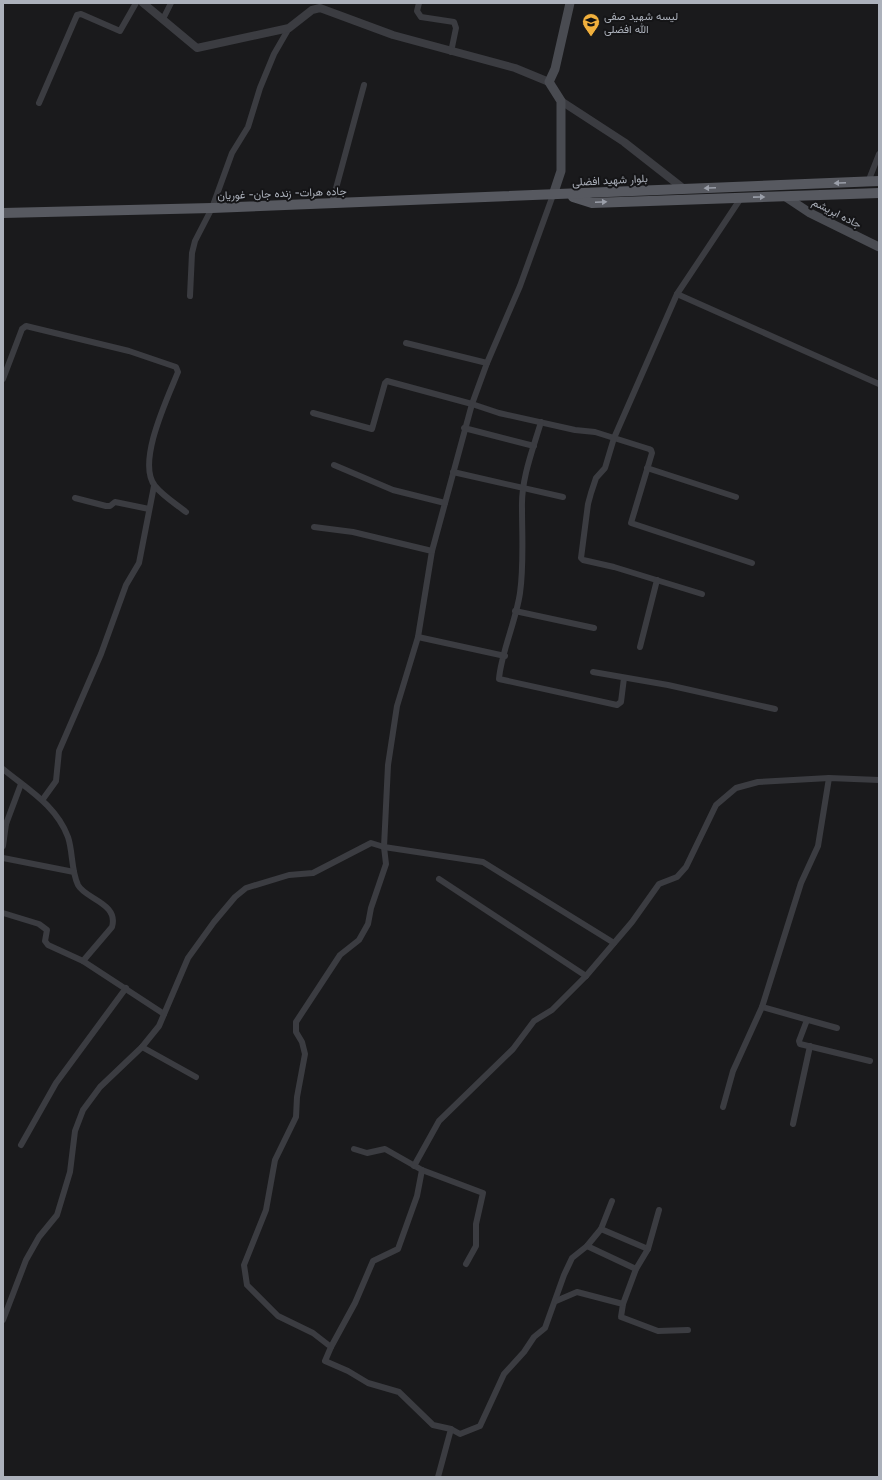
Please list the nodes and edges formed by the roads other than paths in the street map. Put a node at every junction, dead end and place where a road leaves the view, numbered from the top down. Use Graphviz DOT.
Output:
graph roads {
  1 [pos="136,3"];
  2 [pos="143,3"];
  3 [pos="171,3"];
  4 [pos="418,3"];
  5 [pos="570,3"];
  6 [pos="313,7"];
  7 [pos="163,19"];
  8 [pos="289,28"];
  9 [pos="451,52"];
  10 [pos="549,82"];
  11 [pos="364,85"];
  12 [pos="561,101"];
  13 [pos="39,103"];
  14 [pos="879,154"];
  15 [pos="879,181"];
  16 [pos="868,182"];
  17 [pos="684,189"];
  18 [pos="879,194"];
  19 [pos="558,195"];
  20 [pos="786,197"];
  21 [pos="741,198"];
  22 [pos="332,203"];
  23 [pos="212,208"];
  24 [pos="3,213"];
  25 [pos="879,247"];
  26 [pos="677,294"];
  27 [pos="190,296"];
  28 [pos="406,343"];
  29 [pos="487,363"];
  30 [pos="3,379"];
  31 [pos="879,384"];
  32 [pos="472,404"];
  33 [pos="313,413"];
  34 [pos="541,422"];
  35 [pos="464,428"];
  36 [pos="614,438"];
  37 [pos="534,446"];
  38 [pos="334,465"];
  39 [pos="647,468"];
  40 [pos="453,472"];
  41 [pos="154,486"];
  42 [pos="524,488"];
  43 [pos="563,497"];
  44 [pos="736,497"];
  45 [pos="74,498"];
  46 [pos="445,503"];
  47 [pos="149,509"];
  48 [pos="186,512"];
  49 [pos="314,527"];
  50 [pos="432,551"];
  51 [pos="752,563"];
  52 [pos="657,580"];
  53 [pos="702,594"];
  54 [pos="515,611"];
  55 [pos="594,628"];
  56 [pos="418,637"];
  57 [pos="640,647"];
  58 [pos="505,656"];
  59 [pos="593,672"];
  60 [pos="624,678"];
  61 [pos="775,709"];
  62 [pos="3,768"];
  63 [pos="829,778"];
  64 [pos="879,780"];
  65 [pos="21,784"];
  66 [pos="44,799"];
  67 [pos="5,823"];
  68 [pos="3,846"];
  69 [pos="384,847"];
  70 [pos="3,858"];
  71 [pos="74,872"];
  72 [pos="439,879"];
  73 [pos="3,912"];
  74 [pos="614,944"];
  75 [pos="83,961"];
  76 [pos="586,976"];
  77 [pos="126,988"];
  78 [pos="762,1007"];
  79 [pos="164,1014"];
  80 [pos="808,1020"];
  81 [pos="837,1028"];
  82 [pos="810,1046"];
  83 [pos="142,1047"];
  84 [pos="870,1061"];
  85 [pos="196,1077"];
  86 [pos="723,1107"];
  87 [pos="793,1124"];
  88 [pos="21,1145"];
  89 [pos="354,1149"];
  90 [pos="414,1166"];
  91 [pos="422,1170"];
  92 [pos="612,1201"];
  93 [pos="659,1210"];
  94 [pos="601,1230"];
  95 [pos="587,1246"];
  96 [pos="648,1249"];
  97 [pos="466,1264"];
  98 [pos="636,1269"];
  99 [pos="556,1301"];
  100 [pos="623,1304"];
  101 [pos="3,1320"];
  102 [pos="688,1330"];
  103 [pos="331,1347"];
  104 [pos="451,1429"];
  105 [pos="438,1477"];
  1 -- 13 [label="street"];
  2 -- 7 [label="street"];
  3 -- 7 [label="street"];
  4 -- 9 [label="street"];
  5 -- 10 [label="main road"];
  6 -- 8 [label="street"];
  6 -- 9 [label="street"];
  7 -- 8 [label="street"];
  8 -- 23 [label="street"];
  9 -- 10 [label="street"];
  10 -- 12 [label="main road"];
  11 -- 22 [label="street"];
  12 -- 17 [label="street"];
  12 -- 19 [label="main road"];
  14 -- 16 [label="street"];
  15 -- 16 [label="main road, بلوار شهید افضلی"];
  16 -- 17 [label="main road, بلوار شهید افضلی, one-way"];
  17 -- 19 [label="main road, بلوار شهید افضلی"];
  18 -- 20 [label="main road, بلوار شهید افضلی"];
  19 -- 21 [label="main road, بلوار شهید افضلی, one-way"];
  19 -- 22 [label="main road, جاده هرات- زنده جان- غوریان"];
  19 -- 29 [label="street"];
  21 -- 20 [label="main road, بلوار شهید افضلی, one-way"];
  20 -- 25 [label="main road, جاده ابریشم"];
  21 -- 26 [label="street"];
  22 -- 23 [label="main road, جاده هرات- زنده جان- غوریان"];
  23 -- 24 [label="main road, جاده هرات- زنده جان- غوریان"];
  23 -- 27 [label="street"];
  26 -- 31 [label="street"];
  26 -- 36 [label="street"];
  28 -- 29 [label="street"];
  29 -- 32 [label="street"];
  30 -- 41 [label="street"];
  32 -- 33 [label="street"];
  32 -- 34 [label="street"];
  32 -- 35 [label="street"];
  34 -- 36 [label="street"];
  34 -- 37 [label="street"];
  35 -- 37 [label="street"];
  35 -- 40 [label="street"];
  36 -- 39 [label="street"];
  36 -- 52 [label="street"];
  37 -- 42 [label="street"];
  38 -- 46 [label="street"];
  39 -- 44 [label="street"];
  39 -- 51 [label="street"];
  40 -- 42 [label="street"];
  40 -- 46 [label="street"];
  41 -- 47 [label="street"];
  41 -- 48 [label="street"];
  42 -- 43 [label="street"];
  42 -- 54 [label="street"];
  45 -- 47 [label="street"];
  46 -- 50 [label="street"];
  47 -- 66 [label="street"];
  49 -- 50 [label="street"];
  50 -- 56 [label="street"];
  52 -- 53 [label="street"];
  52 -- 57 [label="street"];
  54 -- 55 [label="street"];
  54 -- 58 [label="street"];
  56 -- 58 [label="street"];
  56 -- 69 [label="street"];
  58 -- 60 [label="street"];
  59 -- 60 [label="street"];
  60 -- 61 [label="street"];
  62 -- 65 [label="street"];
  63 -- 64 [label="street"];
  63 -- 74 [label="street"];
  63 -- 78 [label="street"];
  65 -- 66 [label="street"];
  65 -- 67 [label="street"];
  66 -- 71 [label="street"];
  67 -- 68 [label="street"];
  69 -- 74 [label="street"];
  69 -- 79 [label="street"];
  69 -- 103 [label="street"];
  70 -- 71 [label="street"];
  71 -- 75 [label="street"];
  72 -- 76 [label="street"];
  73 -- 75 [label="street"];
  74 -- 76 [label="street"];
  75 -- 77 [label="street"];
  76 -- 90 [label="street"];
  77 -- 79 [label="street"];
  77 -- 88 [label="street"];
  78 -- 80 [label="street"];
  78 -- 86 [label="street"];
  79 -- 83 [label="street"];
  80 -- 81 [label="street"];
  80 -- 82 [label="street"];
  82 -- 84 [label="street"];
  82 -- 87 [label="street"];
  83 -- 85 [label="street"];
  83 -- 101 [label="street"];
  89 -- 90 [label="street"];
  90 -- 91 [label="street"];
  91 -- 97 [label="street"];
  91 -- 103 [label="street"];
  92 -- 94 [label="street"];
  93 -- 96 [label="street"];
  94 -- 95 [label="street"];
  94 -- 96 [label="street"];
  95 -- 98 [label="street"];
  95 -- 99 [label="street"];
  96 -- 98 [label="street"];
  98 -- 100 [label="street"];
  99 -- 100 [label="street"];
  99 -- 104 [label="street"];
  100 -- 102 [label="street"];
  103 -- 104 [label="street"];
  104 -- 105 [label="street"];
}
